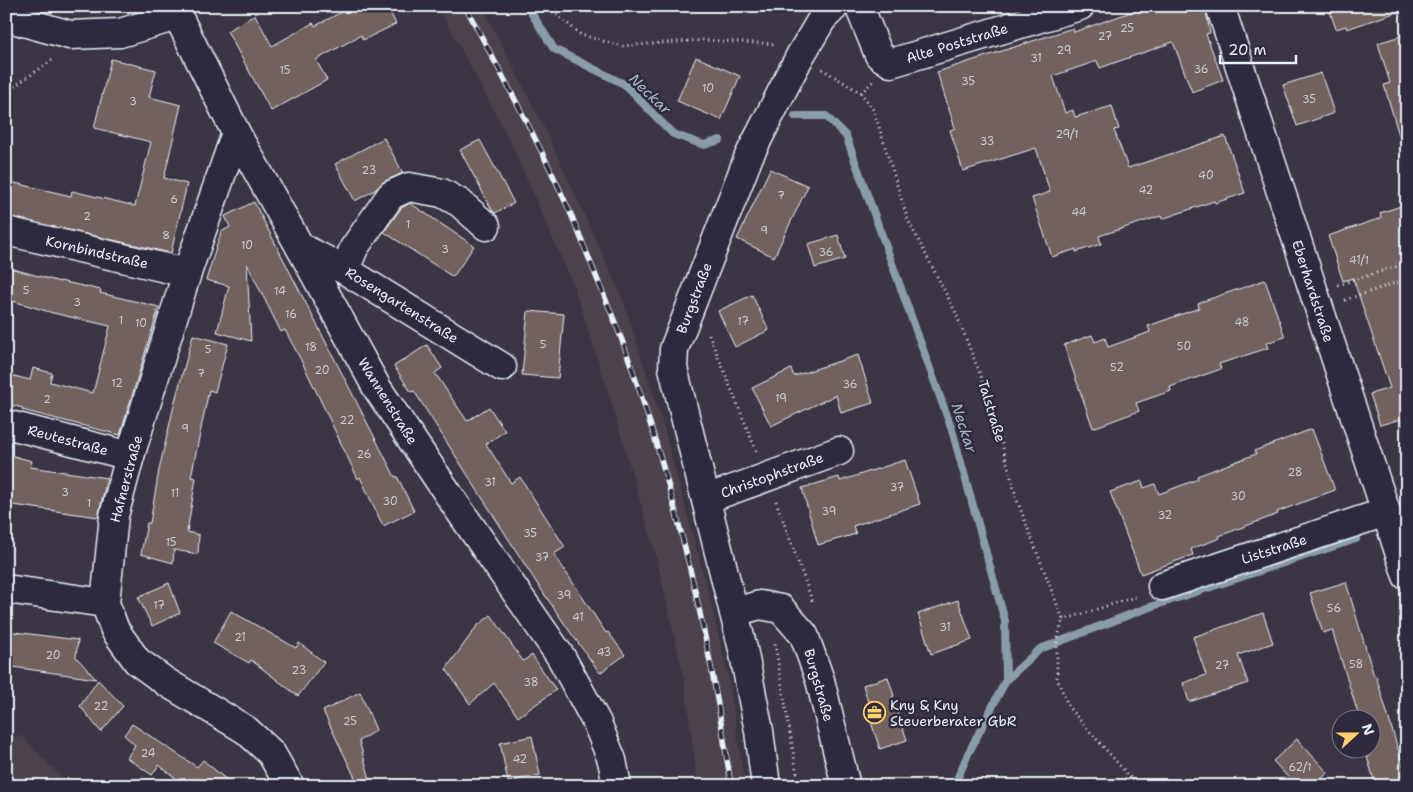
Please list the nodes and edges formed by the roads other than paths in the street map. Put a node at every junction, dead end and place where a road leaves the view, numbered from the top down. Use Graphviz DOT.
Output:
graph roads {
  1 [pos="835,6"];
  2 [pos="859,6"];
  3 [pos="1080,6"];
  4 [pos="1220,6"];
  5 [pos="175,11"];
  6 [pos="6,17"];
  7 [pos="236,133"];
  8 [pos="486,226"];
  9 [pos="6,230"];
  10 [pos="300,246"];
  11 [pos="344,270"];
  12 [pos="187,273"];
  13 [pos="502,367"];
  14 [pos="6,424"];
  15 [pos="839,451"];
  16 [pos="130,456"];
  17 [pos="706,499"];
  18 [pos="1386,512"];
  19 [pos="1407,576"];
  20 [pos="1162,586"];
  21 [pos="6,589"];
  22 [pos="105,603"];
  23 [pos="734,612"];
  24 [pos="290,786"];
  25 [pos="617,786"];
  26 [pos="766,786"];
  27 [pos="846,786"];
  1 -- 17 [label="street, Burgstraße"];
  2 -- 3 [label="street, Alte Poststraße"];
  4 -- 18 [label="street, Eberhardstraße"];
  5 -- 6 [label="street"];
  5 -- 7 [label="street, Wannenstraße"];
  7 -- 10 [label="street, Wannenstraße"];
  7 -- 12 [label="street, Hafnerstraße"];
  8 -- 11 [label="street"];
  9 -- 12 [label="street, Kornbindstraße"];
  10 -- 11 [label="street, Rosengartenstraße"];
  10 -- 25 [label="street, Wannenstraße"];
  11 -- 13 [label="street, Rosengartenstraße"];
  12 -- 16 [label="street, Hafnerstraße"];
  14 -- 16 [label="street, Reutestraße"];
  15 -- 17 [label="street, Christophstraße"];
  16 -- 22 [label="street, Hafnerstraße"];
  17 -- 23 [label="street, Burgstraße"];
  18 -- 19 [label="street, Eberhardstraße"];
  18 -- 20 [label="street, Liststraße"];
  21 -- 22 [label="street"];
  22 -- 24 [label="street, Hafnerstraße"];
  23 -- 26 [label="street, Burgstraße"];
  23 -- 27 [label="street, Burgstraße"];
}
